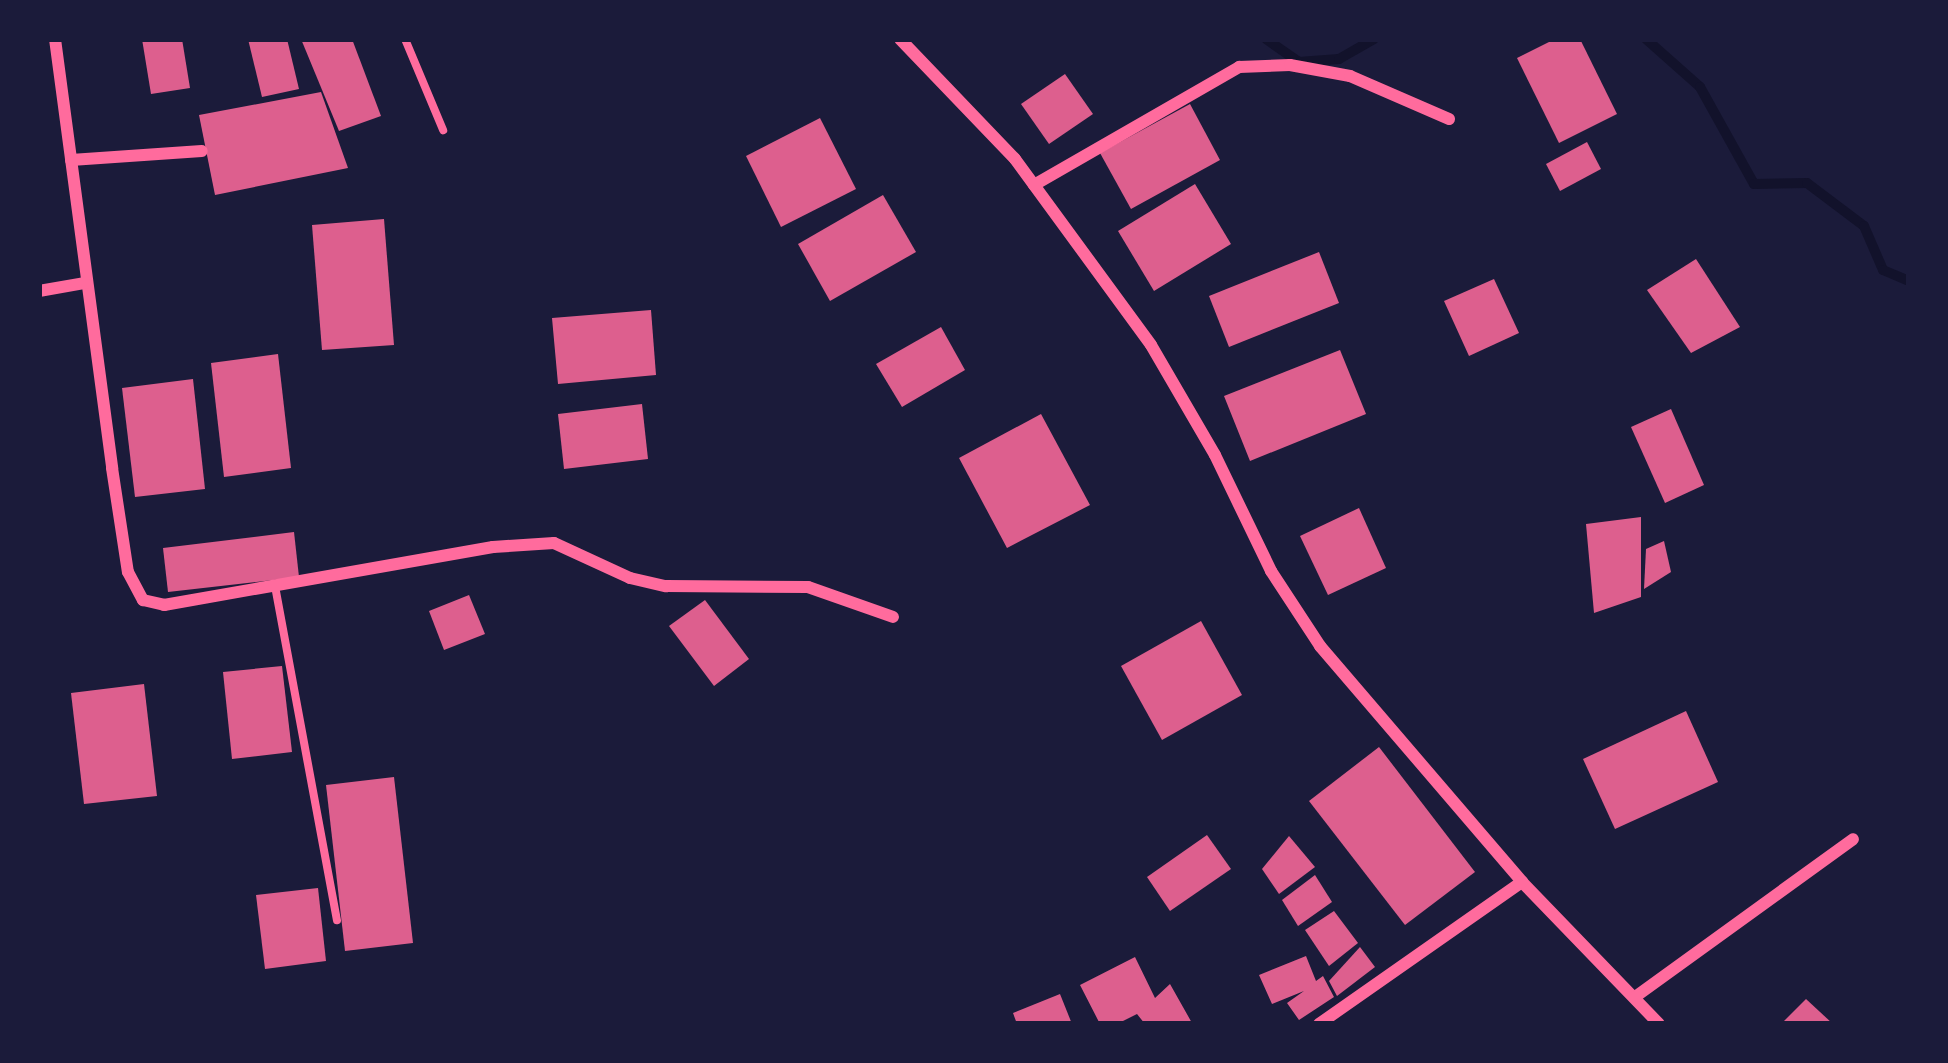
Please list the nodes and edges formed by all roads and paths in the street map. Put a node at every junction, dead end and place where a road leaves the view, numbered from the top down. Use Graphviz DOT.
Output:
graph roads {
  1 [pos="55,39"];
  2 [pos="405,39"];
  3 [pos="900,39"];
  4 [pos="1449,119"];
  5 [pos="443,130"];
  6 [pos="202,151"];
  7 [pos="70,160"];
  8 [pos="1034,185"];
  9 [pos="85,284"];
  10 [pos="39,290"];
  11 [pos="275,586"];
  12 [pos="893,617"];
  13 [pos="1853,839"];
  14 [pos="1522,882"];
  15 [pos="337,920"];
  16 [pos="1635,997"];
  17 [pos="1319,1024"];
  18 [pos="1659,1024"];
  1 -- 7 [label="street"];
  2 -- 5 [label="lane"];
  3 -- 8 [label="street"];
  4 -- 8 [label="street"];
  6 -- 7 [label="street"];
  7 -- 9 [label="street"];
  8 -- 14 [label="street"];
  9 -- 10 [label="street"];
  9 -- 11 [label="street"];
  11 -- 12 [label="street"];
  11 -- 15 [label="lane"];
  13 -- 16 [label="street"];
  14 -- 16 [label="street"];
  14 -- 17 [label="street"];
  16 -- 18 [label="street"];
}
